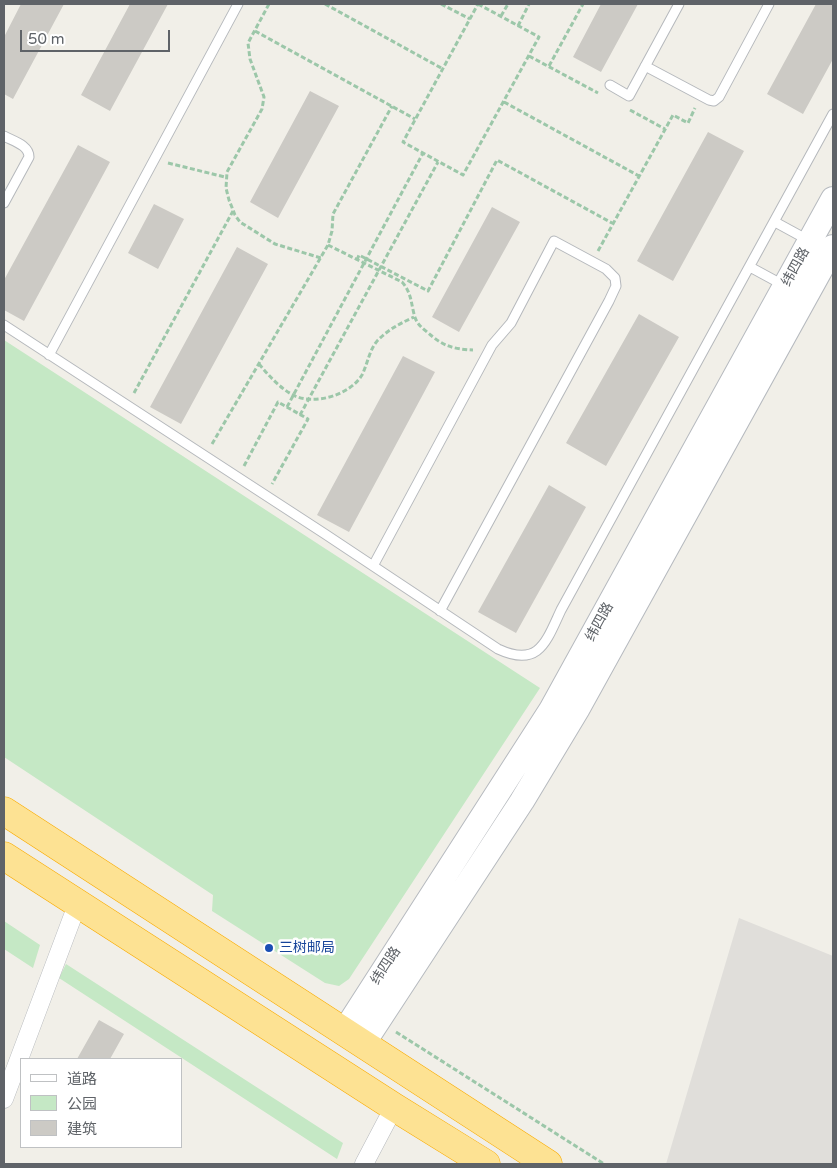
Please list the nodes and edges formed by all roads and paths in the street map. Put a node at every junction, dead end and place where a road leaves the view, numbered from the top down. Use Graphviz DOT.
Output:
graph roads {
  1 [pos="238,4"];
  2 [pos="269,4"];
  3 [pos="325,4"];
  4 [pos="441,4"];
  5 [pos="478,4"];
  6 [pos="508,4"];
  7 [pos="529,4"];
  8 [pos="583,4"];
  9 [pos="679,4"];
  10 [pos="769,4"];
  11 [pos="501,16"];
  12 [pos="470,19"];
  13 [pos="518,26"];
  14 [pos="255,30"];
  15 [pos="549,66"];
  16 [pos="645,66"];
  17 [pos="443,69"];
  18 [pos="610,85"];
  19 [pos="701,96"];
  20 [pos="504,102"];
  21 [pos="392,106"];
  22 [pos="833,114"];
  23 [pos="415,119"];
  24 [pos="4,136"];
  25 [pos="422,153"];
  26 [pos="154,160"];
  27 [pos="438,162"];
  28 [pos="639,176"];
  29 [pos="226,177"];
  30 [pos="833,199"];
  31 [pos="4,203"];
  32 [pos="233,211"];
  33 [pos="775,222"];
  34 [pos="612,223"];
  35 [pos="328,245"];
  36 [pos="823,246"];
  37 [pos="320,258"];
  38 [pos="366,259"];
  39 [pos="357,260"];
  40 [pos="592,262"];
  41 [pos="364,263"];
  42 [pos="381,266"];
  43 [pos="750,267"];
  44 [pos="378,271"];
  45 [pos="796,291"];
  46 [pos="414,317"];
  47 [pos="4,325"];
  48 [pos="488,353"];
  49 [pos="49,354"];
  50 [pos="259,364"];
  51 [pos="293,395"];
  52 [pos="309,399"];
  53 [pos="127,406"];
  54 [pos="287,407"];
  55 [pos="300,415"];
  56 [pos="205,456"];
  57 [pos="238,477"];
  58 [pos="266,496"];
  59 [pos="373,566"];
  60 [pos="440,611"];
  61 [pos="4,810"];
  62 [pos="4,856"];
  63 [pos="77,905"];
  64 [pos="378,1021"];
  65 [pos="353,1038"];
  66 [pos="4,1099"];
  67 [pos="394,1108"];
  68 [pos="364,1164"];
  69 [pos="486,1164"];
  70 [pos="548,1164"];
  71 [pos="604,1164"];
  1 -- 26 [label="lane"];
  2 -- 14 [label="path"];
  3 -- 17 [label="path"];
  4 -- 12 [label="path"];
  5 -- 11 [label="path"];
  5 -- 12 [label="path"];
  6 -- 11 [label="path"];
  7 -- 13 [label="path"];
  8 -- 15 [label="path"];
  9 -- 16 [label="lane"];
  10 -- 19 [label="lane"];
  11 -- 13 [label="path"];
  12 -- 17 [label="path"];
  13 -- 20 [label="path"];
  14 -- 21 [label="path"];
  14 -- 29 [label="path"];
  16 -- 18 [label="lane"];
  16 -- 19 [label="lane"];
  17 -- 23 [label="path"];
  19 -- 28 [label="path"];
  20 -- 27 [label="path"];
  20 -- 28 [label="path"];
  21 -- 23 [label="path"];
  21 -- 35 [label="path"];
  22 -- 33 [label="lane"];
  23 -- 25 [label="path"];
  24 -- 31 [label="lane"];
  25 -- 27 [label="path"];
  25 -- 38 [label="path"];
  26 -- 29 [label="path"];
  26 -- 49 [label="lane"];
  27 -- 42 [label="path"];
  28 -- 34 [label="path"];
  29 -- 37 [label="path"];
  30 -- 36 [label="street, 纬四路"];
  32 -- 53 [label="path"];
  33 -- 36 [label="lane"];
  33 -- 43 [label="lane"];
  34 -- 40 [label="path"];
  34 -- 42 [label="path"];
  35 -- 37 [label="path"];
  35 -- 39 [label="path"];
  36 -- 45 [label="street, 纬四路"];
  37 -- 50 [label="path"];
  38 -- 39 [label="path"];
  38 -- 41 [label="path"];
  38 -- 42 [label="path"];
  39 -- 41 [label="path"];
  40 -- 48 [label="lane"];
  40 -- 60 [label="lane"];
  41 -- 44 [label="path"];
  41 -- 51 [label="path"];
  42 -- 44 [label="path"];
  43 -- 45 [label="lane"];
  43 -- 60 [label="lane"];
  44 -- 46 [label="path"];
  44 -- 52 [label="path"];
  45 -- 64 [label="street, 纬四路"];
  45 -- 65 [label="street, 纬四路"];
  46 -- 48 [label="path"];
  46 -- 52 [label="path"];
  47 -- 49 [label="lane"];
  48 -- 59 [label="lane"];
  49 -- 53 [label="lane"];
  50 -- 51 [label="path"];
  50 -- 56 [label="path"];
  51 -- 52 [label="path"];
  51 -- 54 [label="path"];
  52 -- 55 [label="path"];
  53 -- 56 [label="lane"];
  54 -- 55 [label="path"];
  54 -- 57 [label="path"];
  55 -- 58 [label="path"];
  56 -- 57 [label="lane"];
  57 -- 58 [label="lane"];
  58 -- 59 [label="lane"];
  59 -- 60 [label="lane"];
  61 -- 65 [label="highway"];
  62 -- 63 [label="highway"];
  63 -- 66 [label="street"];
  63 -- 67 [label="highway"];
  64 -- 65 [label="street, 纬四路"];
  64 -- 71 [label="path"];
  65 -- 70 [label="highway"];
  67 -- 68 [label="street"];
  67 -- 69 [label="highway"];
}
